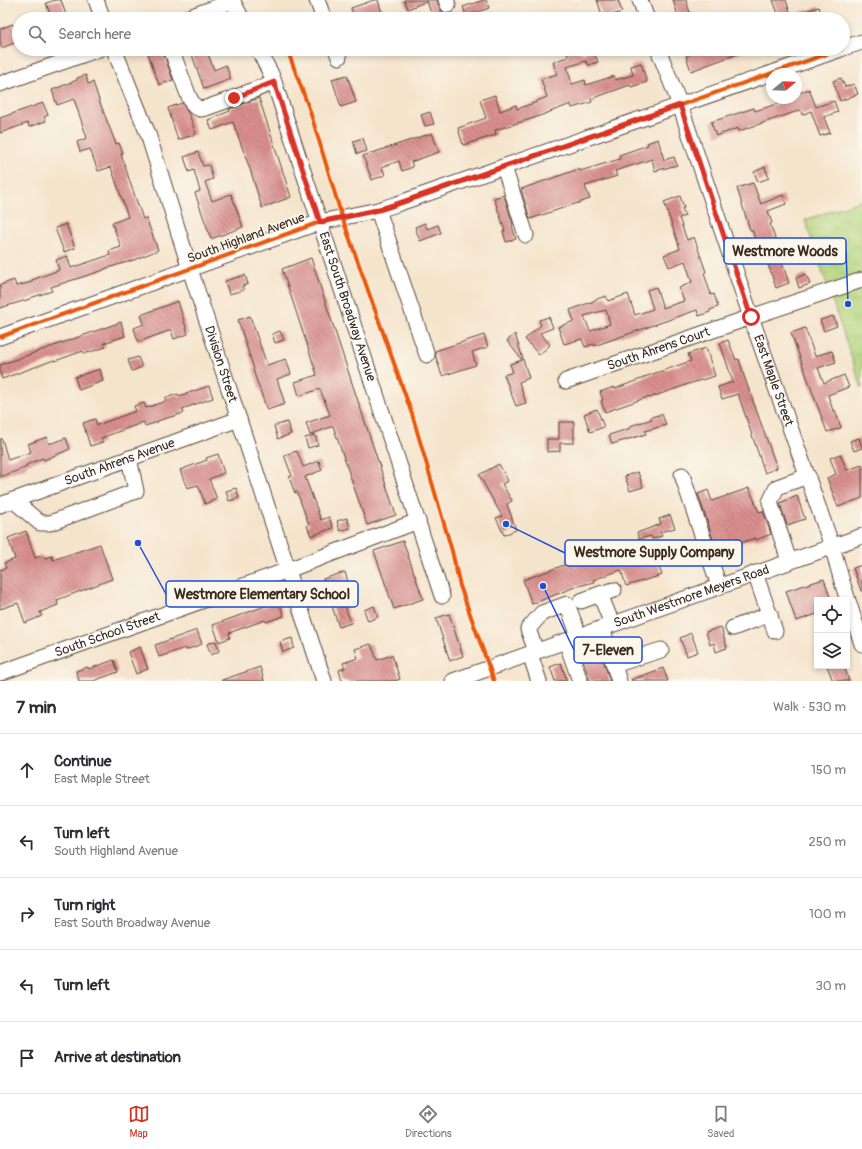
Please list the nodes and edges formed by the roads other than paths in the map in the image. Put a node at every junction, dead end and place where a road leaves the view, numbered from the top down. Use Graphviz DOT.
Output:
graph roads {
  1 [pos="96,0"];
  2 [pos="317,0"];
  3 [pos="640,0"];
  4 [pos="233,1"];
  5 [pos="100,12"];
  6 [pos="203,12"];
  7 [pos="238,12"];
  8 [pos="321,12"];
  9 [pos="644,12"];
  10 [pos="862,42"];
  11 [pos="850,46"];
  12 [pos="79,56"];
  13 [pos="117,56"];
  14 [pos="174,56"];
  15 [pos="262,56"];
  16 [pos="661,56"];
  17 [pos="822,56"];
  18 [pos="274,82"];
  19 [pos="0,84"];
  20 [pos="680,105"];
  21 [pos="504,167"];
  22 [pos="378,210"];
  23 [pos="320,222"];
  24 [pos="526,235"];
  25 [pos="190,269"];
  26 [pos="862,280"];
  27 [pos="751,317"];
  28 [pos="0,337"];
  29 [pos="427,355"];
  30 [pos="566,381"];
  31 [pos="239,419"];
  32 [pos="129,458"];
  33 [pos="682,475"];
  34 [pos="808,476"];
  35 [pos="7,502"];
  36 [pos="418,521"];
  37 [pos="862,536"];
  38 [pos="832,546"];
  39 [pos="789,561"];
  40 [pos="288,570"];
  41 [pos="755,573"];
  42 [pos="719,586"];
  43 [pos="442,596"];
  44 [pos="581,601"];
  45 [pos="770,614"];
  46 [pos="607,626"];
  47 [pos="733,628"];
  48 [pos="776,631"];
  49 [pos="572,638"];
  50 [pos="862,644"];
  51 [pos="661,650"];
  52 [pos="533,652"];
  53 [pos="614,665"];
  54 [pos="0,673"];
  55 [pos="470,678"];
  56 [pos="324,681"];
  57 [pos="453,681"];
  58 [pos="538,681"];
  59 [pos="580,681"];
  60 [pos="619,681"];
  1 -- 5 [label="street"];
  2 -- 8 [label="street"];
  3 -- 9 [label="street"];
  4 -- 6 [label="street"];
  4 -- 7 [label="street"];
  10 -- 11 [label="street, South Highland Avenue"];
  12 -- 19 [label="street"];
  13 -- 25 [label="street, Division Street"];
  14 -- 18 [label="street"];
  15 -- 18 [label="street, East South Broadway Avenue"];
  16 -- 20 [label="street, East Maple Street"];
  17 -- 20 [label="street, South Highland Avenue"];
  18 -- 23 [label="street, East South Broadway Avenue"];
  20 -- 21 [label="street, South Highland Avenue"];
  20 -- 27 [label="street, East Maple Street"];
  21 -- 22 [label="street, South Highland Avenue"];
  21 -- 24 [label="street"];
  22 -- 23 [label="street, South Highland Avenue"];
  22 -- 29 [label="street"];
  23 -- 25 [label="street, South Highland Avenue"];
  23 -- 36 [label="street, East South Broadway Avenue"];
  25 -- 28 [label="street, South Highland Avenue"];
  25 -- 31 [label="street, Division Street"];
  26 -- 27 [label="street, South Ahrens Court"];
  27 -- 30 [label="street, South Ahrens Court"];
  27 -- 34 [label="street, East Maple Street"];
  31 -- 32 [label="street, South Ahrens Avenue"];
  31 -- 40 [label="street, Division Street"];
  32 -- 35 [label="street, South Ahrens Avenue"];
  32 -- 35 [label="street"];
  33 -- 42 [label="street"];
  34 -- 38 [label="street, East Maple Street"];
  34 -- 39 [label="street"];
  36 -- 40 [label="street, South School Street"];
  36 -- 43 [label="street, East South Broadway Avenue"];
  37 -- 38 [label="street, South Westmore Meyers Road"];
  38 -- 39 [label="street, South Westmore Meyers Road"];
  38 -- 50 [label="street, East Maple Street"];
  39 -- 41 [label="street, South Westmore Meyers Road"];
  40 -- 54 [label="street, South School Street"];
  40 -- 56 [label="street, Division Street"];
  41 -- 42 [label="street, South Westmore Meyers Road"];
  41 -- 45 [label="street"];
  42 -- 46 [label="street, South Westmore Meyers Road"];
  44 -- 46 [label="street"];
  45 -- 47 [label="street"];
  45 -- 48 [label="street"];
  46 -- 49 [label="street, South Westmore Meyers Road"];
  46 -- 53 [label="street"];
  49 -- 52 [label="street, South Westmore Meyers Road"];
  49 -- 52 [label="street"];
  49 -- 59 [label="street"];
  51 -- 53 [label="street"];
  52 -- 55 [label="street, South Westmore Meyers Road"];
  52 -- 58 [label="street"];
  53 -- 60 [label="street"];
  55 -- 57 [label="street, South Westmore Meyers Road"];
}
